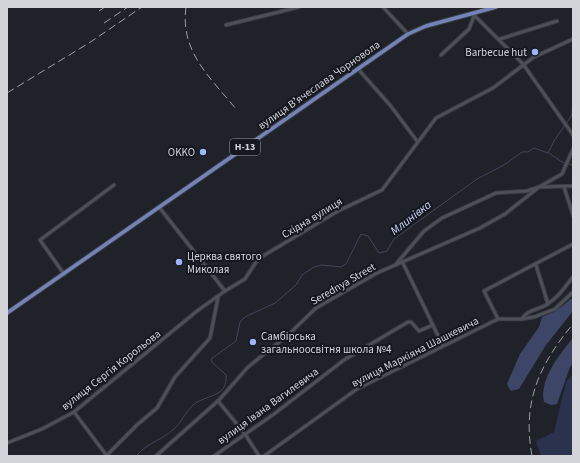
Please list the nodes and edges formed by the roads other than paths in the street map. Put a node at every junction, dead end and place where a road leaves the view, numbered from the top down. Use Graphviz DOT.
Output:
graph roads {
  1 [pos="299,7"];
  2 [pos="383,7"];
  3 [pos="496,7"];
  4 [pos="473,15"];
  5 [pos="557,21"];
  6 [pos="226,25"];
  7 [pos="408,34"];
  8 [pos="500,39"];
  9 [pos="573,39"];
  10 [pos="441,55"];
  11 [pos="524,64"];
  12 [pos="358,68"];
  13 [pos="573,135"];
  14 [pos="417,141"];
  15 [pos="573,149"];
  16 [pos="114,185"];
  17 [pos="573,186"];
  18 [pos="539,187"];
  19 [pos="564,187"];
  20 [pos="159,207"];
  21 [pos="573,215"];
  22 [pos="573,244"];
  23 [pos="402,261"];
  24 [pos="397,264"];
  25 [pos="536,264"];
  26 [pos="64,274"];
  27 [pos="573,277"];
  28 [pos="224,291"];
  29 [pos="573,292"];
  30 [pos="218,297"];
  31 [pos="548,304"];
  32 [pos="7,313"];
  33 [pos="498,319"];
  34 [pos="522,319"];
  35 [pos="433,325"];
  36 [pos="443,346"];
  37 [pos="218,401"];
  38 [pos="74,412"];
  39 [pos="245,434"];
  40 [pos="7,443"];
  41 [pos="106,456"];
  42 [pos="156,456"];
  43 [pos="214,456"];
  44 [pos="259,456"];
  45 [pos="264,456"];
  1 -- 6 [label="street"];
  2 -- 7 [label="street"];
  3 -- 4 [label="main road, вулиця Вʼячеслава Чорновола / Н-13"];
  4 -- 7 [label="main road, вулиця Вʼячеслава Чорновола / Н-13"];
  4 -- 8 [label="street"];
  4 -- 10 [label="street"];
  5 -- 8 [label="street"];
  7 -- 12 [label="main road, вулиця Вʼячеслава Чорновола / Н-13"];
  8 -- 11 [label="street"];
  9 -- 11 [label="street, Східна вулиця"];
  11 -- 13 [label="street"];
  11 -- 14 [label="street, Східна вулиця"];
  12 -- 14 [label="street"];
  12 -- 20 [label="main road, вулиця Вʼячеслава Чорновола / Н-13"];
  14 -- 28 [label="street, Східна вулиця"];
  15 -- 18 [label="street"];
  16 -- 26 [label="street"];
  17 -- 19 [label="street"];
  18 -- 19 [label="street"];
  18 -- 23 [label="street, Serednya Street"];
  18 -- 24 [label="street"];
  19 -- 21 [label="street"];
  20 -- 26 [label="main road, вулиця Вʼячеслава Чорновола / Н-13"];
  20 -- 28 [label="street"];
  22 -- 25 [label="street"];
  23 -- 24 [label="street, Serednya Street"];
  23 -- 35 [label="street"];
  24 -- 37 [label="street, Serednya Street"];
  25 -- 31 [label="street"];
  25 -- 33 [label="street"];
  26 -- 32 [label="main road, вулиця Вʼячеслава Чорновола / Н-13"];
  27 -- 31 [label="street"];
  28 -- 30 [label="street, Східна вулиця"];
  29 -- 34 [label="street, вулиця Маркіяна Шашкевича"];
  30 -- 38 [label="street, вулиця Сергія Корольова"];
  30 -- 41 [label="street"];
  31 -- 34 [label="street"];
  33 -- 34 [label="street, вулиця Маркіяна Шашкевича"];
  33 -- 36 [label="street, вулиця Маркіяна Шашкевича"];
  35 -- 36 [label="street"];
  35 -- 39 [label="street, вулиця Івана Вагилевича"];
  36 -- 45 [label="street, вулиця Маркіяна Шашкевича"];
  37 -- 39 [label="street"];
  37 -- 42 [label="street, Serednya Street"];
  38 -- 40 [label="street, вулиця Сергія Корольова"];
  38 -- 41 [label="street"];
  39 -- 43 [label="street, вулиця Івана Вагилевича"];
  39 -- 44 [label="street"];
}
